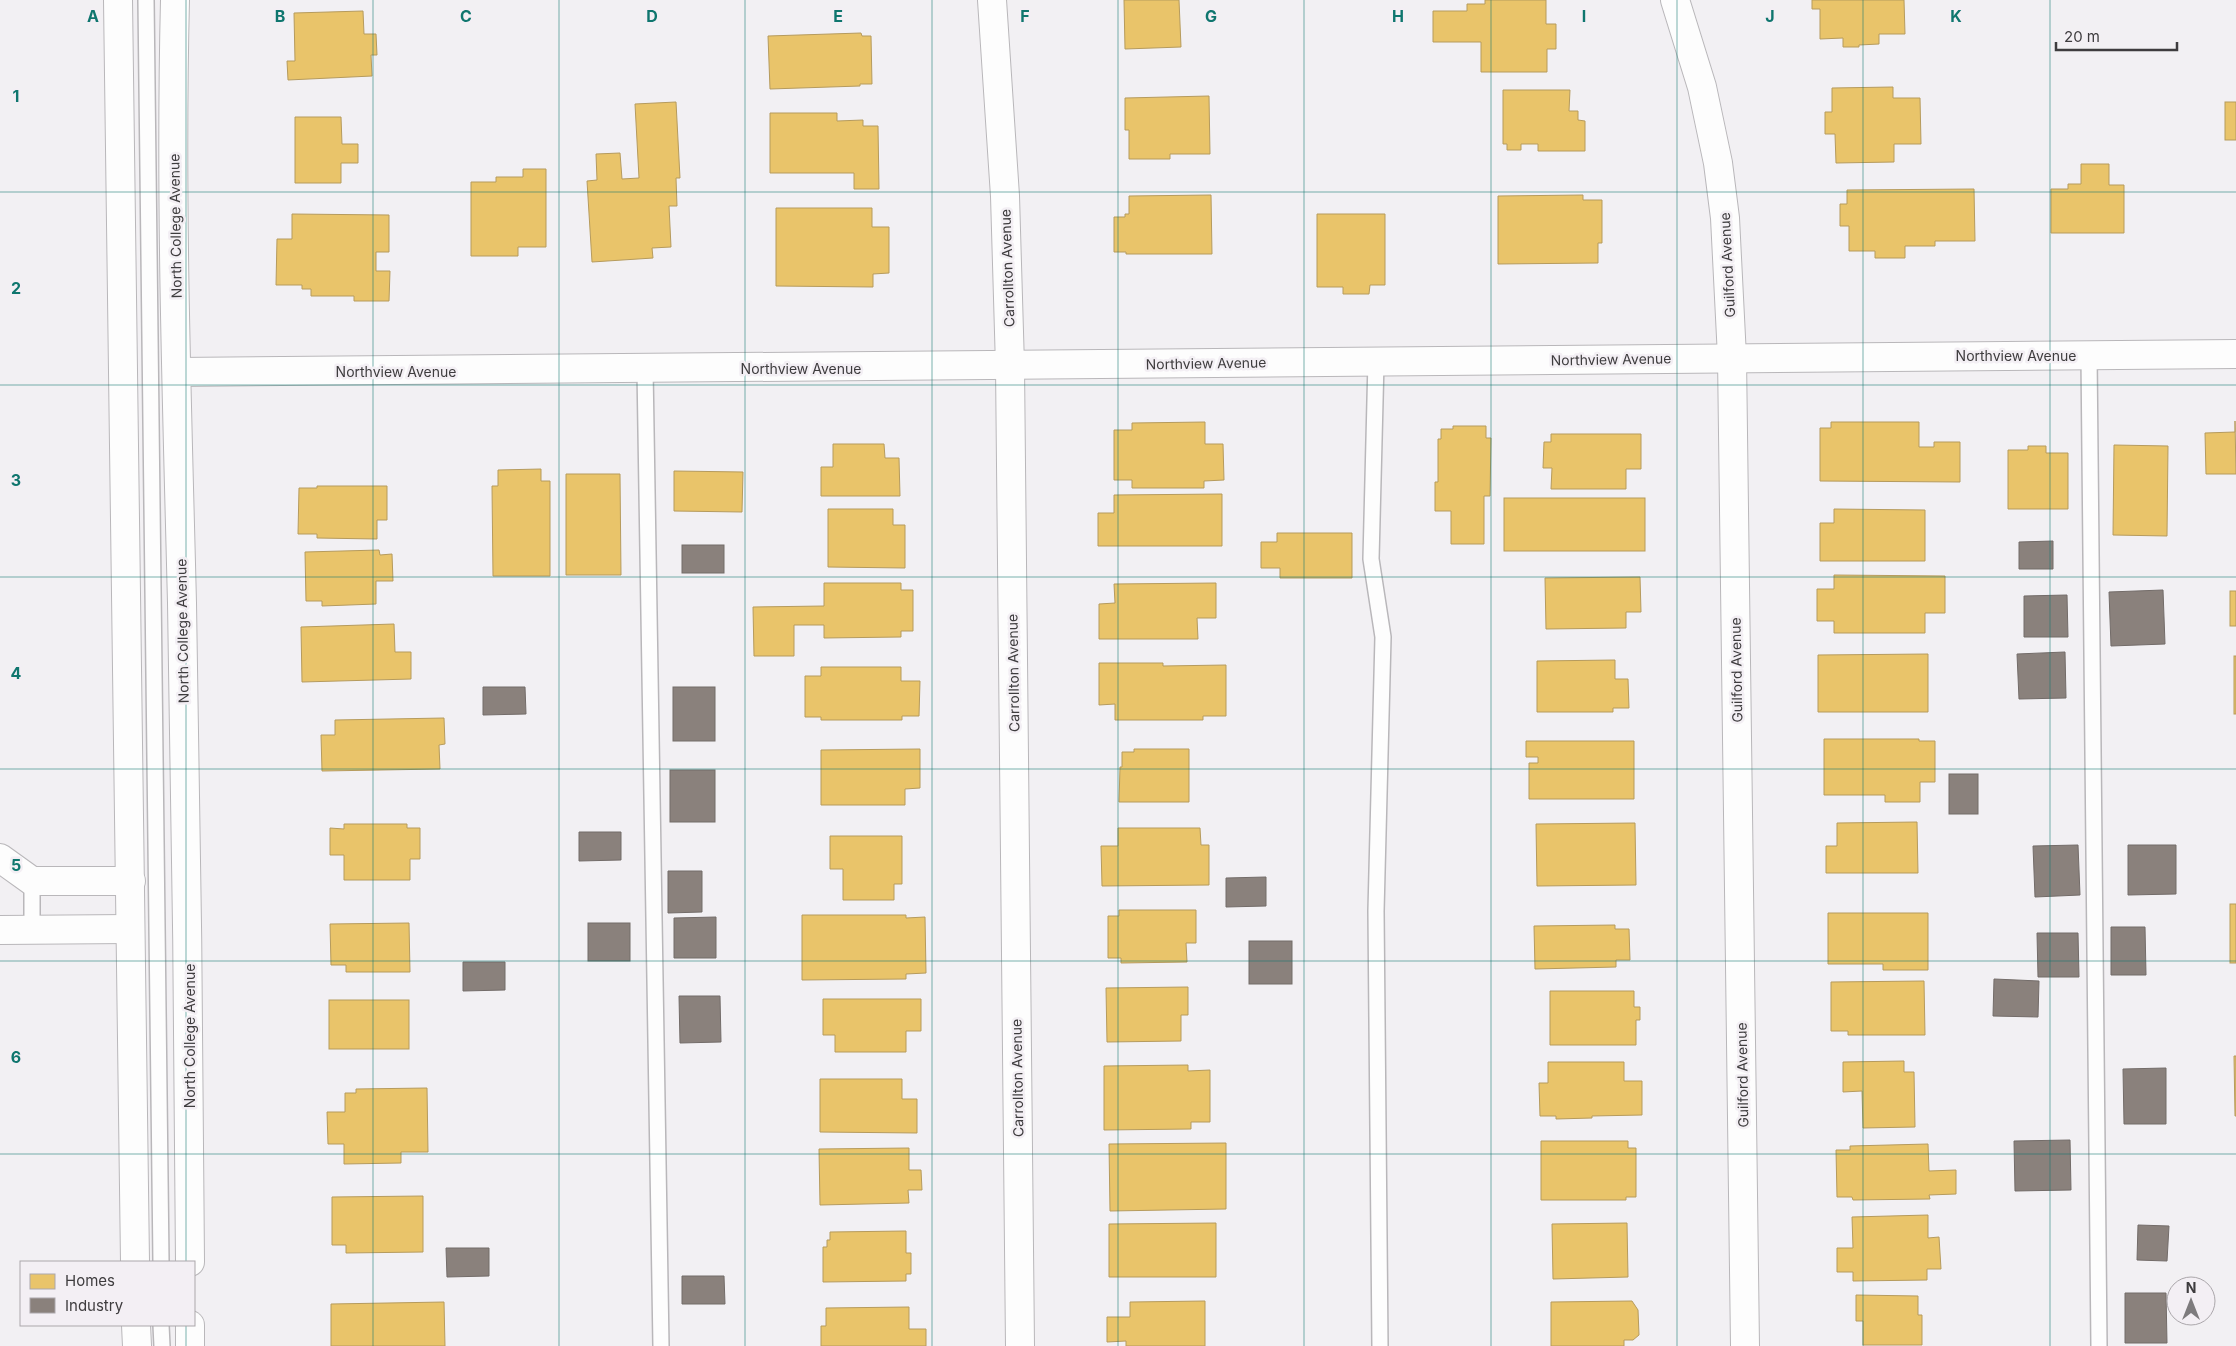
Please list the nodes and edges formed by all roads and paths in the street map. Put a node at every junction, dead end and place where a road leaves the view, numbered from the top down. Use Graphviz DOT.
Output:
graph roads {
  1 [pos="118,0"];
  2 [pos="146,0"];
  3 [pos="175,0"];
  4 [pos="992,0"];
  5 [pos="1675,0"];
  6 [pos="2236,354"];
  7 [pos="2089,355"];
  8 [pos="1732,358"];
  9 [pos="1376,362"];
  10 [pos="1010,366"];
  11 [pos="644,369"];
  12 [pos="177,372"];
  13 [pos="0,858"];
  14 [pos="32,881"];
  15 [pos="131,881"];
  16 [pos="32,929"];
  17 [pos="130,929"];
  18 [pos="0,930"];
  19 [pos="135,1261"];
  20 [pos="161,1261"];
  21 [pos="190,1261"];
  22 [pos="136,1326"];
  23 [pos="161,1326"];
  24 [pos="190,1326"];
  25 [pos="136,1346"];
  26 [pos="162,1346"];
  27 [pos="190,1346"];
  28 [pos="661,1346"];
  29 [pos="1020,1346"];
  30 [pos="1380,1346"];
  31 [pos="1745,1346"];
  32 [pos="2099,1346"];
  1 -- 15 [label="street"];
  2 -- 20 [label="lane, North College Avenue"];
  3 -- 12 [label="street, North College Avenue"];
  4 -- 10 [label="street, Carrollton Avenue"];
  5 -- 8 [label="street, Guilford Avenue"];
  6 -- 7 [label="street, Northview Avenue"];
  7 -- 8 [label="street, Northview Avenue"];
  7 -- 32 [label="lane"];
  8 -- 9 [label="street, Northview Avenue"];
  8 -- 31 [label="street, Guilford Avenue"];
  9 -- 10 [label="street, Northview Avenue"];
  9 -- 30 [label="lane"];
  10 -- 11 [label="street, Northview Avenue"];
  10 -- 29 [label="street, Carrollton Avenue"];
  11 -- 12 [label="street, Northview Avenue"];
  11 -- 28 [label="lane"];
  12 -- 21 [label="street, North College Avenue"];
  13 -- 14 [label="street"];
  14 -- 15 [label="street"];
  14 -- 16 [label="lane"];
  15 -- 17 [label="street"];
  16 -- 17 [label="street"];
  16 -- 18 [label="street"];
  17 -- 19 [label="street"];
  22 -- 25 [label="street"];
  23 -- 26 [label="lane"];
  24 -- 27 [label="street"];
}
